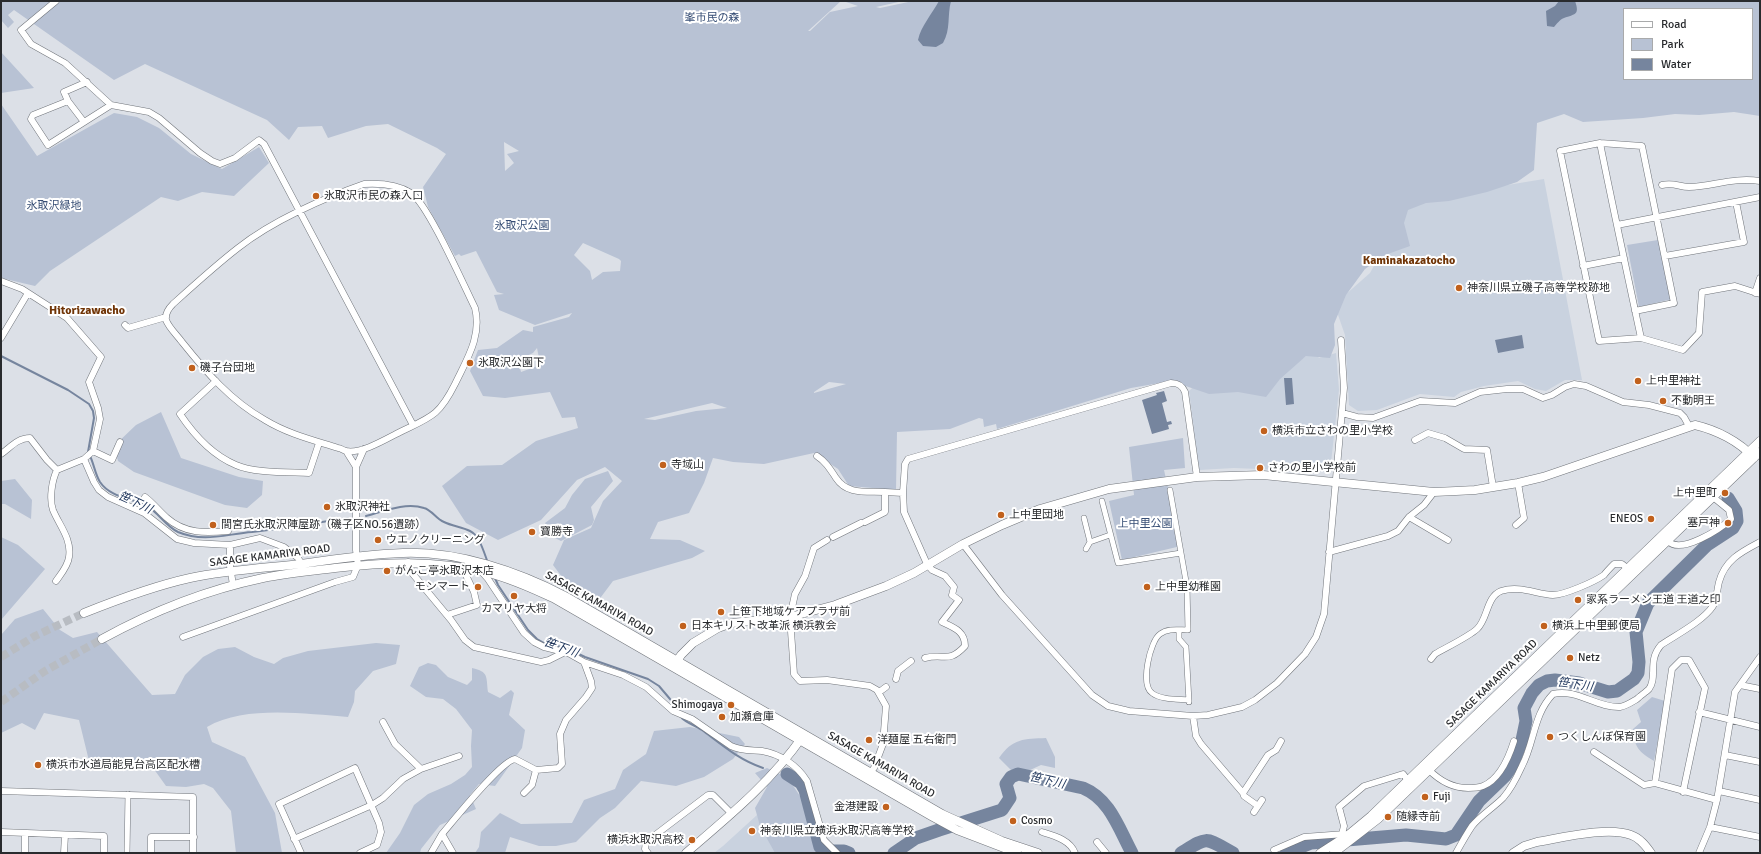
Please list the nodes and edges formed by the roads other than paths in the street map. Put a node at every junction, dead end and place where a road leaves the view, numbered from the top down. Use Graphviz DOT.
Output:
graph roads {
  1 [pos="56,1"];
  2 [pos="86,82"];
  3 [pos="68,101"];
  4 [pos="110,105"];
  5 [pos="84,122"];
  6 [pos="1600,143"];
  7 [pos="1760,181"];
  8 [pos="1656,186"];
  9 [pos="1760,197"];
  10 [pos="1736,202"];
  11 [pos="299,212"];
  12 [pos="1656,216"];
  13 [pos="1617,225"];
  14 [pos="1665,256"];
  15 [pos="1624,258"];
  16 [pos="1584,266"];
  17 [pos="1760,278"];
  18 [pos="1,281"];
  19 [pos="28,293"];
  20 [pos="1757,294"];
  21 [pos="1635,311"];
  22 [pos="166,317"];
  23 [pos="125,325"];
  24 [pos="1,338"];
  25 [pos="1641,338"];
  26 [pos="1340,340"];
  27 [pos="216,381"];
  28 [pos="1342,413"];
  29 [pos="413,425"];
  30 [pos="1688,426"];
  31 [pos="1415,440"];
  32 [pos="1760,441"];
  33 [pos="120,442"];
  34 [pos="319,443"];
  35 [pos="364,449"];
  36 [pos="346,451"];
  37 [pos="93,452"];
  38 [pos="1,454"];
  39 [pos="1754,454"];
  40 [pos="817,456"];
  41 [pos="84,459"];
  42 [pos="356,467"];
  43 [pos="57,470"];
  44 [pos="1198,477"];
  45 [pos="1336,482"];
  46 [pos="1518,483"];
  47 [pos="1493,487"];
  48 [pos="1170,490"];
  49 [pos="885,492"];
  50 [pos="1434,492"];
  51 [pos="903,493"];
  52 [pos="145,497"];
  53 [pos="1714,497"];
  54 [pos="1102,501"];
  55 [pos="1409,517"];
  56 [pos="168,518"];
  57 [pos="1084,518"];
  58 [pos="160,525"];
  59 [pos="1516,525"];
  60 [pos="228,530"];
  61 [pos="1110,535"];
  62 [pos="1448,540"];
  63 [pos="1668,541"];
  64 [pos="1090,542"];
  65 [pos="1760,542"];
  66 [pos="963,544"];
  67 [pos="230,545"];
  68 [pos="1086,549"];
  69 [pos="1329,552"];
  70 [pos="1181,553"];
  71 [pos="356,556"];
  72 [pos="408,562"];
  73 [pos="302,564"];
  74 [pos="927,564"];
  75 [pos="358,565"];
  76 [pos="462,567"];
  77 [pos="483,569"];
  78 [pos="230,571"];
  79 [pos="306,571"];
  80 [pos="1631,571"];
  81 [pos="56,581"];
  82 [pos="233,585"];
  83 [pos="84,612"];
  84 [pos="447,615"];
  85 [pos="790,617"];
  86 [pos="1179,630"];
  87 [pos="183,637"];
  88 [pos="102,639"];
  89 [pos="565,652"];
  90 [pos="1760,657"];
  91 [pos="925,658"];
  92 [pos="1431,659"];
  93 [pos="911,661"];
  94 [pos="584,662"];
  95 [pos="675,664"];
  96 [pos="896,679"];
  97 [pos="1740,685"];
  98 [pos="1760,689"];
  99 [pos="1699,712"];
  100 [pos="1193,716"];
  101 [pos="1730,720"];
  102 [pos="383,722"];
  103 [pos="1760,727"];
  104 [pos="803,737"];
  105 [pos="1514,740"];
  106 [pos="1281,741"];
  107 [pos="1594,752"];
  108 [pos="1724,755"];
  109 [pos="459,756"];
  110 [pos="786,760"];
  111 [pos="1760,762"];
  112 [pos="421,769"];
  113 [pos="536,770"];
  114 [pos="1429,770"];
  115 [pos="870,773"];
  116 [pos="1410,783"];
  117 [pos="1655,783"];
  118 [pos="1,791"];
  119 [pos="1719,791"];
  120 [pos="1243,792"];
  121 [pos="1683,792"];
  122 [pos="524,793"];
  123 [pos="128,794"];
  124 [pos="1262,800"];
  125 [pos="1717,800"];
  126 [pos="1760,800"];
  127 [pos="372,805"];
  128 [pos="1258,806"];
  129 [pos="1254,812"];
  130 [pos="732,814"];
  131 [pos="1710,827"];
  132 [pos="1,832"];
  133 [pos="1042,832"];
  134 [pos="25,833"];
  135 [pos="442,834"];
  136 [pos="1345,834"];
  137 [pos="65,835"];
  138 [pos="194,837"];
  139 [pos="1760,837"];
  140 [pos="294,839"];
  141 [pos="1097,842"];
  142 [pos="1274,850"];
  143 [pos="1333,850"];
  144 [pos="24,853"];
  145 [pos="64,853"];
  146 [pos="104,853"];
  147 [pos="128,853"];
  148 [pos="151,853"];
  149 [pos="193,853"];
  150 [pos="300,853"];
  151 [pos="360,853"];
  152 [pos="431,853"];
  153 [pos="453,853"];
  154 [pos="648,853"];
  155 [pos="686,853"];
  156 [pos="837,853"];
  157 [pos="1017,853"];
  158 [pos="1038,853"];
  159 [pos="1076,853"];
  160 [pos="1106,853"];
  161 [pos="1320,853"];
  162 [pos="1456,853"];
  163 [pos="1513,853"];
  164 [pos="1651,853"];
  165 [pos="1699,853"];
  1 -- 2 [label="street"];
  2 -- 3 [label="street"];
  2 -- 4 [label="street"];
  3 -- 5 [label="street"];
  3 -- 5 [label="street"];
  4 -- 5 [label="street"];
  4 -- 11 [label="street"];
  6 -- 8 [label="street"];
  6 -- 13 [label="street"];
  6 -- 16 [label="street"];
  7 -- 8 [label="street"];
  8 -- 12 [label="street"];
  9 -- 10 [label="street"];
  10 -- 12 [label="street"];
  10 -- 14 [label="street"];
  11 -- 22 [label="street"];
  11 -- 29 [label="street"];
  11 -- 29 [label="street"];
  12 -- 13 [label="street"];
  12 -- 14 [label="street"];
  13 -- 15 [label="street"];
  14 -- 21 [label="street"];
  15 -- 16 [label="street"];
  15 -- 21 [label="street"];
  16 -- 25 [label="street"];
  17 -- 20 [label="street"];
  18 -- 19 [label="street"];
  19 -- 24 [label="street"];
  19 -- 37 [label="street"];
  20 -- 25 [label="street"];
  21 -- 25 [label="street"];
  22 -- 23 [label="street"];
  22 -- 27 [label="street"];
  26 -- 28 [label="street"];
  27 -- 34 [label="street"];
  27 -- 34 [label="street"];
  28 -- 30 [label="street"];
  28 -- 45 [label="street"];
  29 -- 35 [label="street"];
  30 -- 39 [label="street"];
  30 -- 46 [label="street"];
  31 -- 47 [label="street"];
  32 -- 39 [label="street, SASAGE KAMARIYA ROAD"];
  33 -- 37 [label="street"];
  34 -- 36 [label="street"];
  35 -- 36 [label="street"];
  35 -- 42 [label="street"];
  36 -- 42 [label="street"];
  37 -- 41 [label="street"];
  38 -- 43 [label="street"];
  39 -- 53 [label="street, SASAGE KAMARIYA ROAD"];
  39 -- 80 [label="street, SASAGE KAMARIYA ROAD"];
  40 -- 49 [label="street"];
  41 -- 43 [label="street"];
  41 -- 58 [label="street"];
  42 -- 71 [label="street"];
  43 -- 81 [label="street"];
  44 -- 45 [label="street"];
  44 -- 51 [label="street"];
  44 -- 66 [label="street"];
  45 -- 50 [label="street"];
  45 -- 69 [label="street"];
  46 -- 47 [label="street"];
  46 -- 59 [label="street"];
  47 -- 50 [label="street"];
  48 -- 70 [label="street"];
  49 -- 51 [label="street"];
  49 -- 85 [label="street"];
  50 -- 55 [label="street"];
  51 -- 74 [label="street"];
  52 -- 56 [label="street"];
  53 -- 63 [label="street, SASAGE KAMARIYA ROAD"];
  53 -- 63 [label="street"];
  54 -- 61 [label="street"];
  55 -- 62 [label="street"];
  55 -- 69 [label="street"];
  56 -- 58 [label="street"];
  56 -- 60 [label="street"];
  57 -- 64 [label="street"];
  58 -- 67 [label="street"];
  61 -- 64 [label="street"];
  61 -- 70 [label="street"];
  63 -- 80 [label="street, SASAGE KAMARIYA ROAD"];
  64 -- 68 [label="street"];
  65 -- 162 [label="street"];
  66 -- 74 [label="street"];
  66 -- 100 [label="street"];
  67 -- 73 [label="street"];
  67 -- 78 [label="street"];
  69 -- 100 [label="street"];
  70 -- 86 [label="street"];
  71 -- 73 [label="street, SASAGE KAMARIYA ROAD"];
  71 -- 75 [label="street"];
  71 -- 77 [label="street, SASAGE KAMARIYA ROAD"];
  72 -- 75 [label="street, SASAGE KAMARIYA ROAD"];
  72 -- 76 [label="street, SASAGE KAMARIYA ROAD"];
  72 -- 84 [label="street"];
  73 -- 78 [label="street, SASAGE KAMARIYA ROAD"];
  73 -- 79 [label="street"];
  74 -- 85 [label="street"];
  74 -- 91 [label="street"];
  75 -- 79 [label="street, SASAGE KAMARIYA ROAD"];
  75 -- 87 [label="street"];
  76 -- 77 [label="street, SASAGE KAMARIYA ROAD"];
  76 -- 84 [label="street"];
  77 -- 89 [label="street"];
  77 -- 95 [label="street, SASAGE KAMARIYA ROAD"];
  77 -- 95 [label="street, SASAGE KAMARIYA ROAD"];
  78 -- 82 [label="street"];
  78 -- 83 [label="street, SASAGE KAMARIYA ROAD"];
  79 -- 82 [label="street, SASAGE KAMARIYA ROAD"];
  80 -- 92 [label="street"];
  80 -- 114 [label="street, SASAGE KAMARIYA ROAD"];
  80 -- 116 [label="street, SASAGE KAMARIYA ROAD"];
  82 -- 88 [label="street, SASAGE KAMARIYA ROAD"];
  84 -- 89 [label="street"];
  85 -- 95 [label="street"];
  85 -- 115 [label="street"];
  86 -- 86 [label="street"];
  89 -- 94 [label="street"];
  90 -- 97 [label="street"];
  93 -- 96 [label="street"];
  94 -- 110 [label="street"];
  94 -- 113 [label="street"];
  95 -- 104 [label="street, SASAGE KAMARIYA ROAD"];
  97 -- 98 [label="street"];
  97 -- 101 [label="street"];
  99 -- 101 [label="street"];
  99 -- 117 [label="street"];
  99 -- 121 [label="street"];
  100 -- 120 [label="street"];
  101 -- 103 [label="street"];
  101 -- 108 [label="street"];
  102 -- 112 [label="street"];
  104 -- 110 [label="street"];
  104 -- 115 [label="street, SASAGE KAMARIYA ROAD"];
  104 -- 157 [label="street, SASAGE KAMARIYA ROAD"];
  105 -- 114 [label="street"];
  106 -- 120 [label="street"];
  107 -- 117 [label="street"];
  108 -- 111 [label="street"];
  108 -- 119 [label="street"];
  109 -- 112 [label="street"];
  110 -- 130 [label="street"];
  110 -- 156 [label="street"];
  112 -- 127 [label="street"];
  113 -- 122 [label="street"];
  113 -- 135 [label="street"];
  114 -- 116 [label="street, SASAGE KAMARIYA ROAD"];
  115 -- 158 [label="street, SASAGE KAMARIYA ROAD"];
  116 -- 136 [label="street, SASAGE KAMARIYA ROAD"];
  116 -- 136 [label="street"];
  116 -- 143 [label="street, SASAGE KAMARIYA ROAD"];
  117 -- 121 [label="street"];
  118 -- 123 [label="street"];
  119 -- 125 [label="street"];
  119 -- 126 [label="street"];
  120 -- 128 [label="street"];
  121 -- 125 [label="street"];
  123 -- 138 [label="street"];
  123 -- 147 [label="street"];
  124 -- 128 [label="street"];
  125 -- 131 [label="street"];
  127 -- 140 [label="street"];
  127 -- 140 [label="street"];
  127 -- 151 [label="street"];
  128 -- 129 [label="street"];
  130 -- 154 [label="street"];
  130 -- 155 [label="street"];
  131 -- 139 [label="street"];
  131 -- 165 [label="street"];
  132 -- 134 [label="street"];
  133 -- 159 [label="street"];
  134 -- 137 [label="street"];
  134 -- 144 [label="street"];
  135 -- 152 [label="street"];
  135 -- 153 [label="street"];
  136 -- 142 [label="street"];
  136 -- 143 [label="street, SASAGE KAMARIYA ROAD"];
  137 -- 145 [label="street"];
  137 -- 146 [label="street"];
  138 -- 148 [label="street"];
  138 -- 149 [label="street"];
  140 -- 150 [label="street"];
  141 -- 160 [label="street"];
  143 -- 161 [label="street, SASAGE KAMARIYA ROAD"];
  163 -- 164 [label="street"];
}
